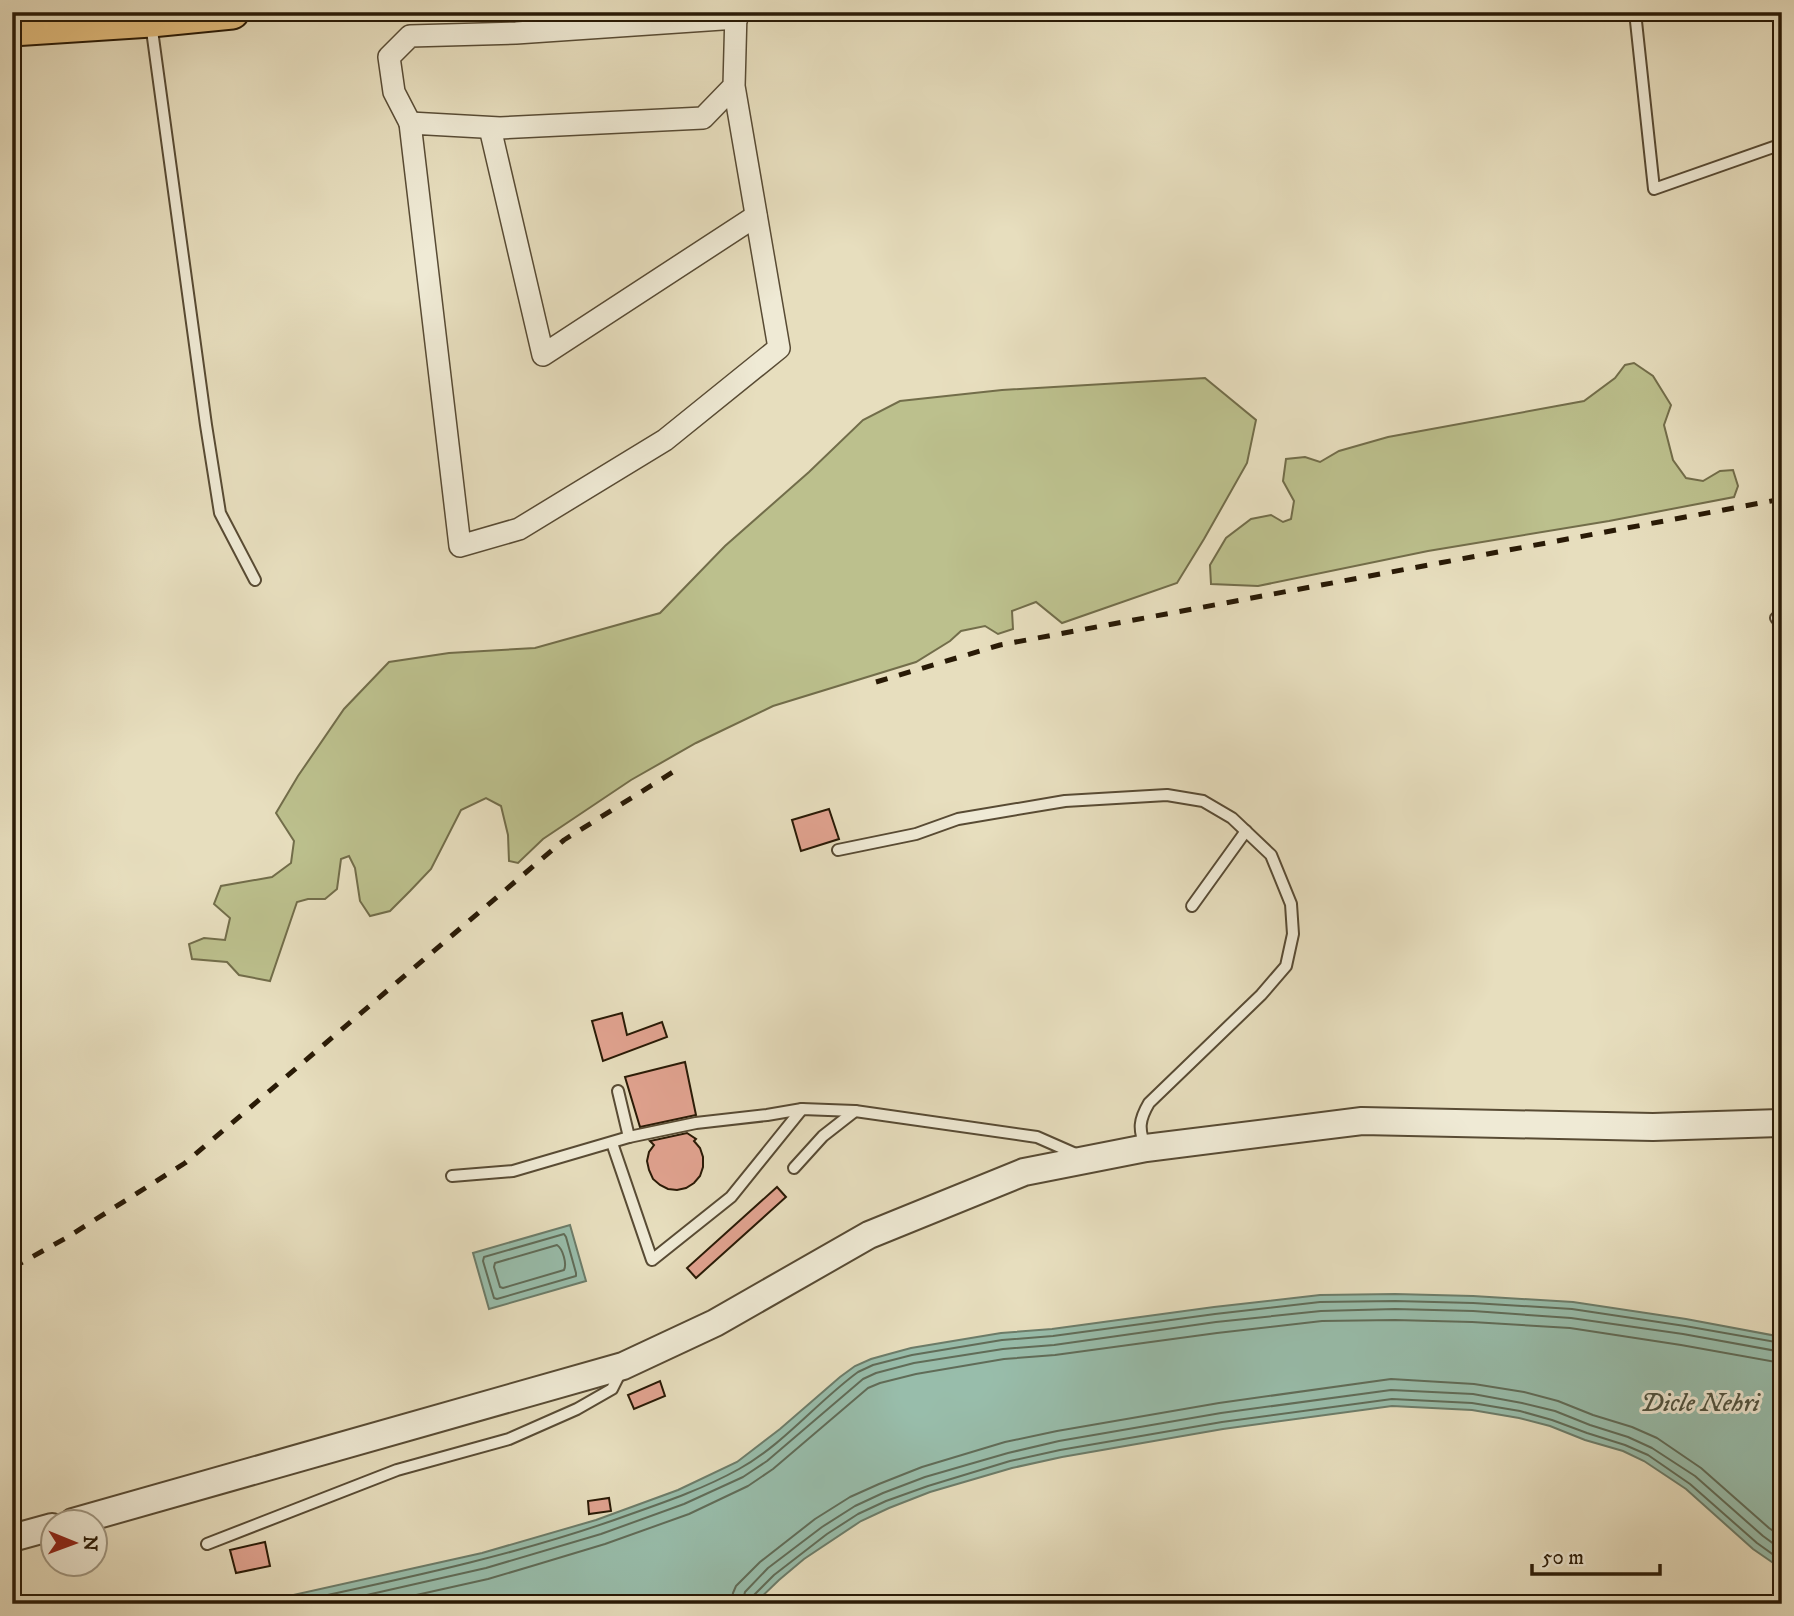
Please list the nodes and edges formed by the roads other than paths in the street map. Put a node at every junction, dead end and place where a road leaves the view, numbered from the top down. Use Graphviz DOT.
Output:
graph roads {
  1 [pos="232,12"];
  2 [pos="1635,12"];
  3 [pos="737,15"];
  4 [pos="151,20"];
  5 [pos="12,29"];
  6 [pos="734,86"];
  7 [pos="410,123"];
  8 [pos="490,128"];
  9 [pos="1782,144"];
  10 [pos="756,216"];
  11 [pos="255,580"];
  12 [pos="1246,831"];
  13 [pos="838,850"];
  14 [pos="1192,906"];
  15 [pos="618,1091"];
  16 [pos="802,1109"];
  17 [pos="855,1111"];
  18 [pos="1782,1123"];
  19 [pos="629,1137"];
  20 [pos="612,1143"];
  21 [pos="1146,1148"];
  22 [pos="1087,1159"];
  23 [pos="794,1168"];
  24 [pos="452,1176"];
  25 [pos="623,1366"];
  26 [pos="108,1511"];
  27 [pos="38,1531"];
  28 [pos="12,1538"];
  29 [pos="207,1544"];
  1 -- 4 [label="highway"];
  2 -- 9 [label="lane"];
  3 -- 6 [label="street"];
  3 -- 7 [label="street"];
  4 -- 5 [label="highway"];
  4 -- 11 [label="lane"];
  6 -- 8 [label="street"];
  6 -- 10 [label="street"];
  7 -- 8 [label="street"];
  7 -- 10 [label="street"];
  8 -- 10 [label="street"];
  12 -- 13 [label="lane"];
  12 -- 14 [label="lane"];
  12 -- 21 [label="lane"];
  15 -- 19 [label="lane"];
  16 -- 17 [label="lane"];
  16 -- 19 [label="lane"];
  16 -- 20 [label="lane"];
  17 -- 22 [label="lane"];
  17 -- 23 [label="lane"];
  18 -- 21 [label="street"];
  19 -- 20 [label="lane"];
  20 -- 24 [label="lane"];
  21 -- 22 [label="street"];
  22 -- 25 [label="street"];
  25 -- 26 [label="street"];
  25 -- 29 [label="lane"];
  27 -- 28 [label="street"];
}
